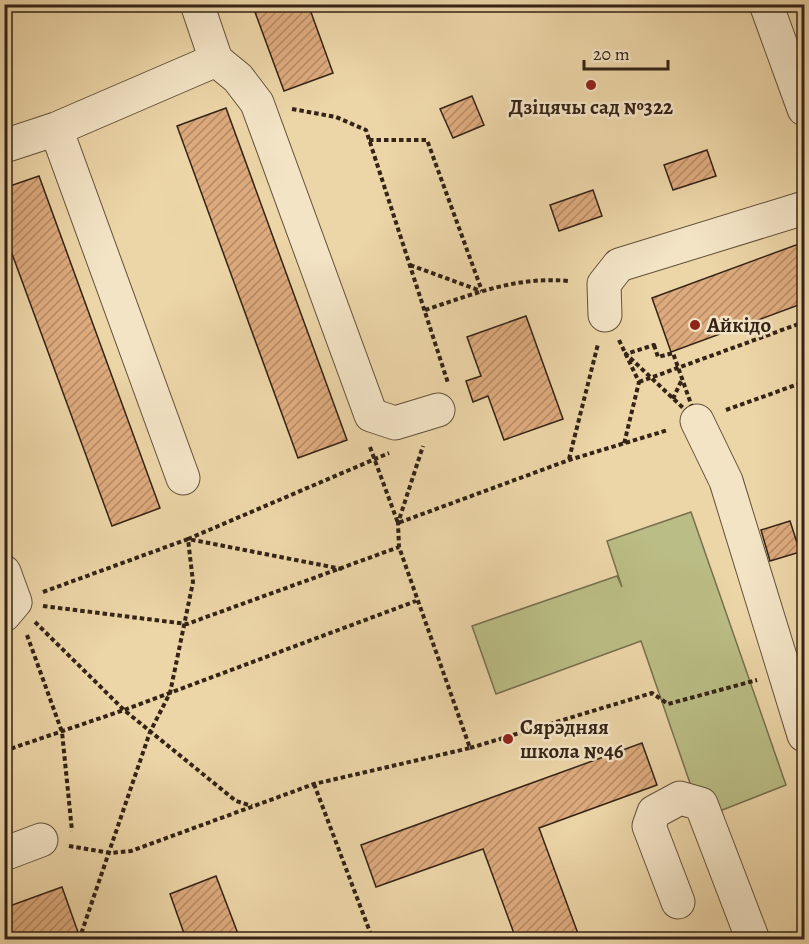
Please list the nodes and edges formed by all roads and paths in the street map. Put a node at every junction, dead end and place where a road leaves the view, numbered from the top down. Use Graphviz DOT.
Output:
graph roads {
  1 [pos="197,4"];
  2 [pos="766,4"];
  3 [pos="216,60"];
  4 [pos="257,103"];
  5 [pos="804,109"];
  6 [pos="56,129"];
  7 [pos="369,140"];
  8 [pos="4,146"];
  9 [pos="804,208"];
  10 [pos="410,265"];
  11 [pos="569,281"];
  12 [pos="482,291"];
  13 [pos="424,310"];
  14 [pos="605,315"];
  15 [pos="804,322"];
  16 [pos="626,354"];
  17 [pos="678,369"];
  18 [pos="651,378"];
  19 [pos="682,379"];
  20 [pos="639,382"];
  21 [pos="804,382"];
  22 [pos="673,399"];
  23 [pos="438,410"];
  24 [pos="695,421"];
  25 [pos="366,437"];
  26 [pos="624,444"];
  27 [pos="395,451"];
  28 [pos="375,460"];
  29 [pos="569,460"];
  30 [pos="183,478"];
  31 [pos="398,523"];
  32 [pos="188,540"];
  33 [pos="399,547"];
  34 [pos="342,568"];
  35 [pos="4,572"];
  36 [pos="416,601"];
  37 [pos="10,609"];
  38 [pos="187,624"];
  39 [pos="786,673"];
  40 [pos="170,693"];
  41 [pos="124,710"];
  42 [pos="802,715"];
  43 [pos="62,732"];
  44 [pos="150,732"];
  45 [pos="470,748"];
  46 [pos="4,751"];
  47 [pos="314,784"];
  48 [pos="253,806"];
  49 [pos="41,840"];
  50 [pos="74,847"];
  51 [pos="110,853"];
  52 [pos="4,854"];
  53 [pos="678,902"];
  54 [pos="79,939"];
  55 [pos="373,939"];
  56 [pos="753,939"];
  1 -- 3 [label="street"];
  2 -- 5 [label="street"];
  3 -- 4 [label="street"];
  3 -- 6 [label="street"];
  4 -- 7 [label="path"];
  4 -- 23 [label="street"];
  6 -- 8 [label="street"];
  6 -- 30 [label="street"];
  7 -- 10 [label="path"];
  7 -- 12 [label="path"];
  9 -- 14 [label="street"];
  10 -- 12 [label="path"];
  10 -- 13 [label="path"];
  11 -- 12 [label="path"];
  12 -- 13 [label="path"];
  13 -- 23 [label="path"];
  14 -- 16 [label="path"];
  14 -- 29 [label="path"];
  15 -- 17 [label="path"];
  16 -- 17 [label="path"];
  16 -- 18 [label="path"];
  16 -- 20 [label="path"];
  17 -- 18 [label="path"];
  17 -- 19 [label="path"];
  18 -- 20 [label="path"];
  18 -- 22 [label="path"];
  19 -- 22 [label="path"];
  19 -- 24 [label="path"];
  20 -- 26 [label="path"];
  21 -- 24 [label="path"];
  22 -- 24 [label="path"];
  23 -- 31 [label="path"];
  24 -- 26 [label="path"];
  24 -- 39 [label="street"];
  25 -- 28 [label="path"];
  26 -- 29 [label="path"];
  27 -- 28 [label="path"];
  28 -- 31 [label="path"];
  28 -- 32 [label="path"];
  29 -- 31 [label="path"];
  31 -- 33 [label="path"];
  32 -- 34 [label="path"];
  32 -- 37 [label="path"];
  32 -- 38 [label="path"];
  33 -- 34 [label="path"];
  33 -- 36 [label="path"];
  34 -- 38 [label="path"];
  35 -- 37 [label="street"];
  36 -- 40 [label="path"];
  36 -- 45 [label="path"];
  37 -- 38 [label="path"];
  37 -- 41 [label="path"];
  37 -- 43 [label="path"];
  38 -- 40 [label="path"];
  39 -- 42 [label="street"];
  39 -- 45 [label="path"];
  40 -- 41 [label="path"];
  40 -- 44 [label="path"];
  41 -- 43 [label="path"];
  41 -- 44 [label="path"];
  43 -- 46 [label="path"];
  43 -- 50 [label="path"];
  44 -- 48 [label="path"];
  44 -- 51 [label="path"];
  45 -- 47 [label="path"];
  47 -- 48 [label="path"];
  47 -- 55 [label="path"];
  48 -- 51 [label="path"];
  49 -- 50 [label="path"];
  49 -- 52 [label="street"];
  50 -- 51 [label="path"];
  51 -- 54 [label="path"];
  53 -- 56 [label="street"];
}
